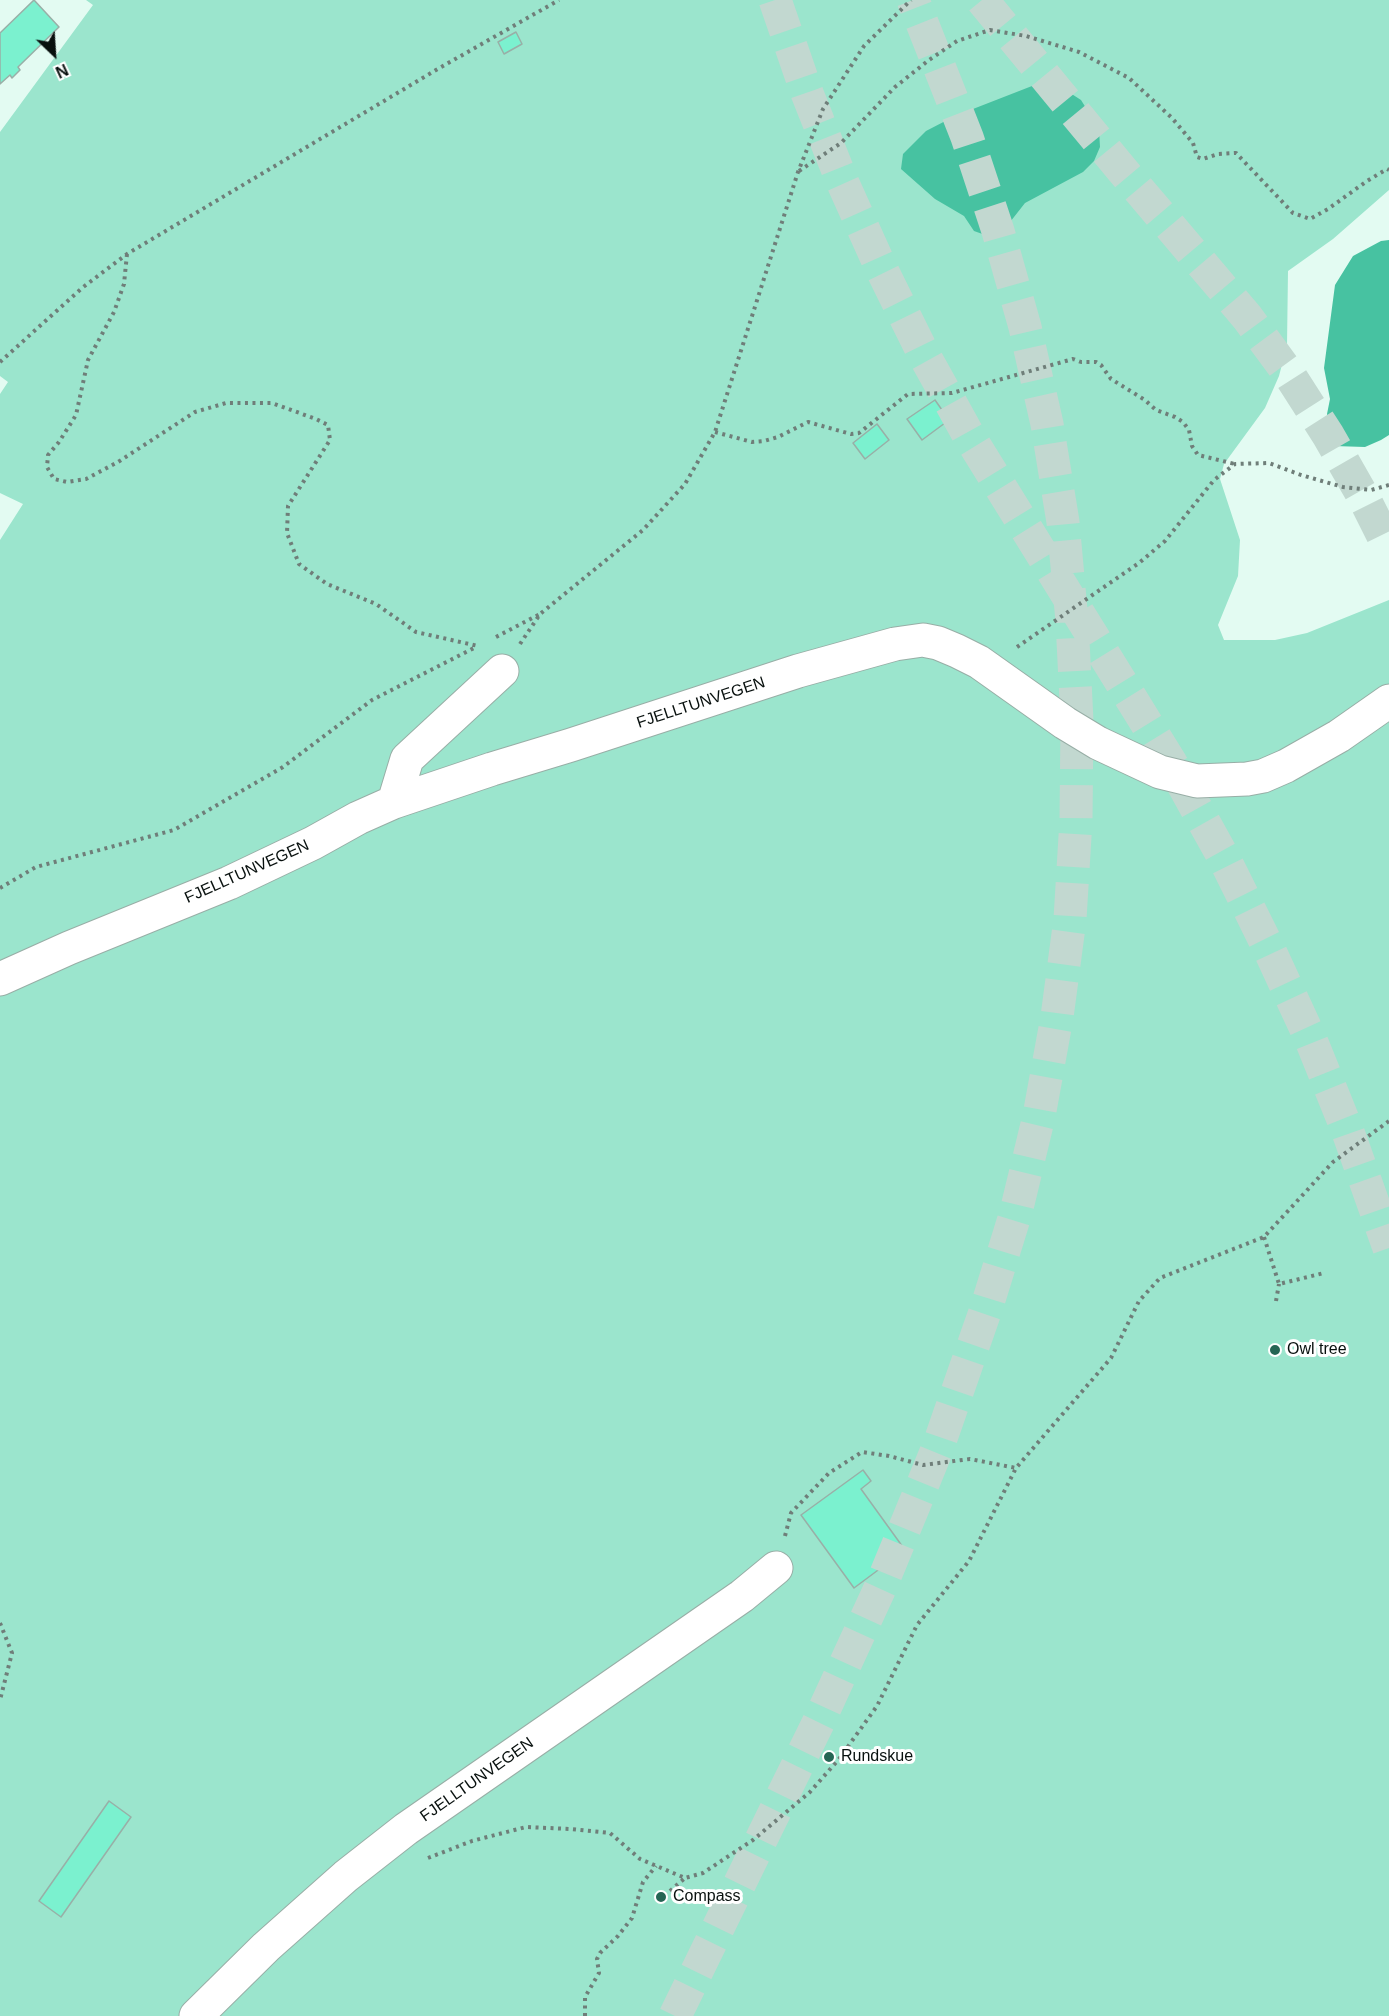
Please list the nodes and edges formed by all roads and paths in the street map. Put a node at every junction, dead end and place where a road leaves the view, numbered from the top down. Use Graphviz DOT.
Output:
graph roads {
  1 [pos="559,0"];
  2 [pos="911,0"];
  3 [pos="1389,170"];
  4 [pos="798,172"];
  5 [pos="127,254"];
  6 [pos="0,362"];
  7 [pos="715,432"];
  8 [pos="1235,464"];
  9 [pos="1389,485"];
  10 [pos="540,614"];
  11 [pos="478,646"];
  12 [pos="987,668"];
  13 [pos="502,671"];
  14 [pos="1389,701"];
  15 [pos="394,802"];
  16 [pos="0,888"];
  17 [pos="0,979"];
  18 [pos="1389,1121"];
  19 [pos="1264,1237"];
  20 [pos="1324,1273"];
  21 [pos="1279,1284"];
  22 [pos="1276,1301"];
  23 [pos="1016,1468"];
  24 [pos="776,1568"];
  25 [pos="0,1623"];
  26 [pos="0,1700"];
  27 [pos="422,1860"];
  28 [pos="656,1866"];
  29 [pos="685,1878"];
  30 [pos="670,1891"];
  31 [pos="196,2016"];
  32 [pos="585,2016"];
  1 -- 5 [label="path"];
  2 -- 4 [label="path"];
  3 -- 4 [label="path"];
  4 -- 7 [label="path"];
  5 -- 6 [label="path"];
  5 -- 11 [label="path"];
  7 -- 8 [label="path"];
  7 -- 10 [label="path"];
  8 -- 9 [label="path"];
  8 -- 12 [label="path"];
  10 -- 11 [label="path"];
  10 -- 13 [label="path"];
  11 -- 16 [label="path"];
  12 -- 14 [label="street, FJELLTUNVEGEN"];
  12 -- 15 [label="street, FJELLTUNVEGEN"];
  13 -- 15 [label="street"];
  15 -- 17 [label="street, FJELLTUNVEGEN"];
  18 -- 19 [label="path"];
  19 -- 21 [label="path"];
  19 -- 23 [label="path"];
  20 -- 21 [label="path"];
  21 -- 22 [label="path"];
  23 -- 24 [label="path"];
  23 -- 29 [label="path"];
  24 -- 31 [label="street, FJELLTUNVEGEN"];
  25 -- 26 [label="path"];
  27 -- 28 [label="path"];
  28 -- 29 [label="path"];
  28 -- 32 [label="path"];
  29 -- 30 [label="path"];
}
